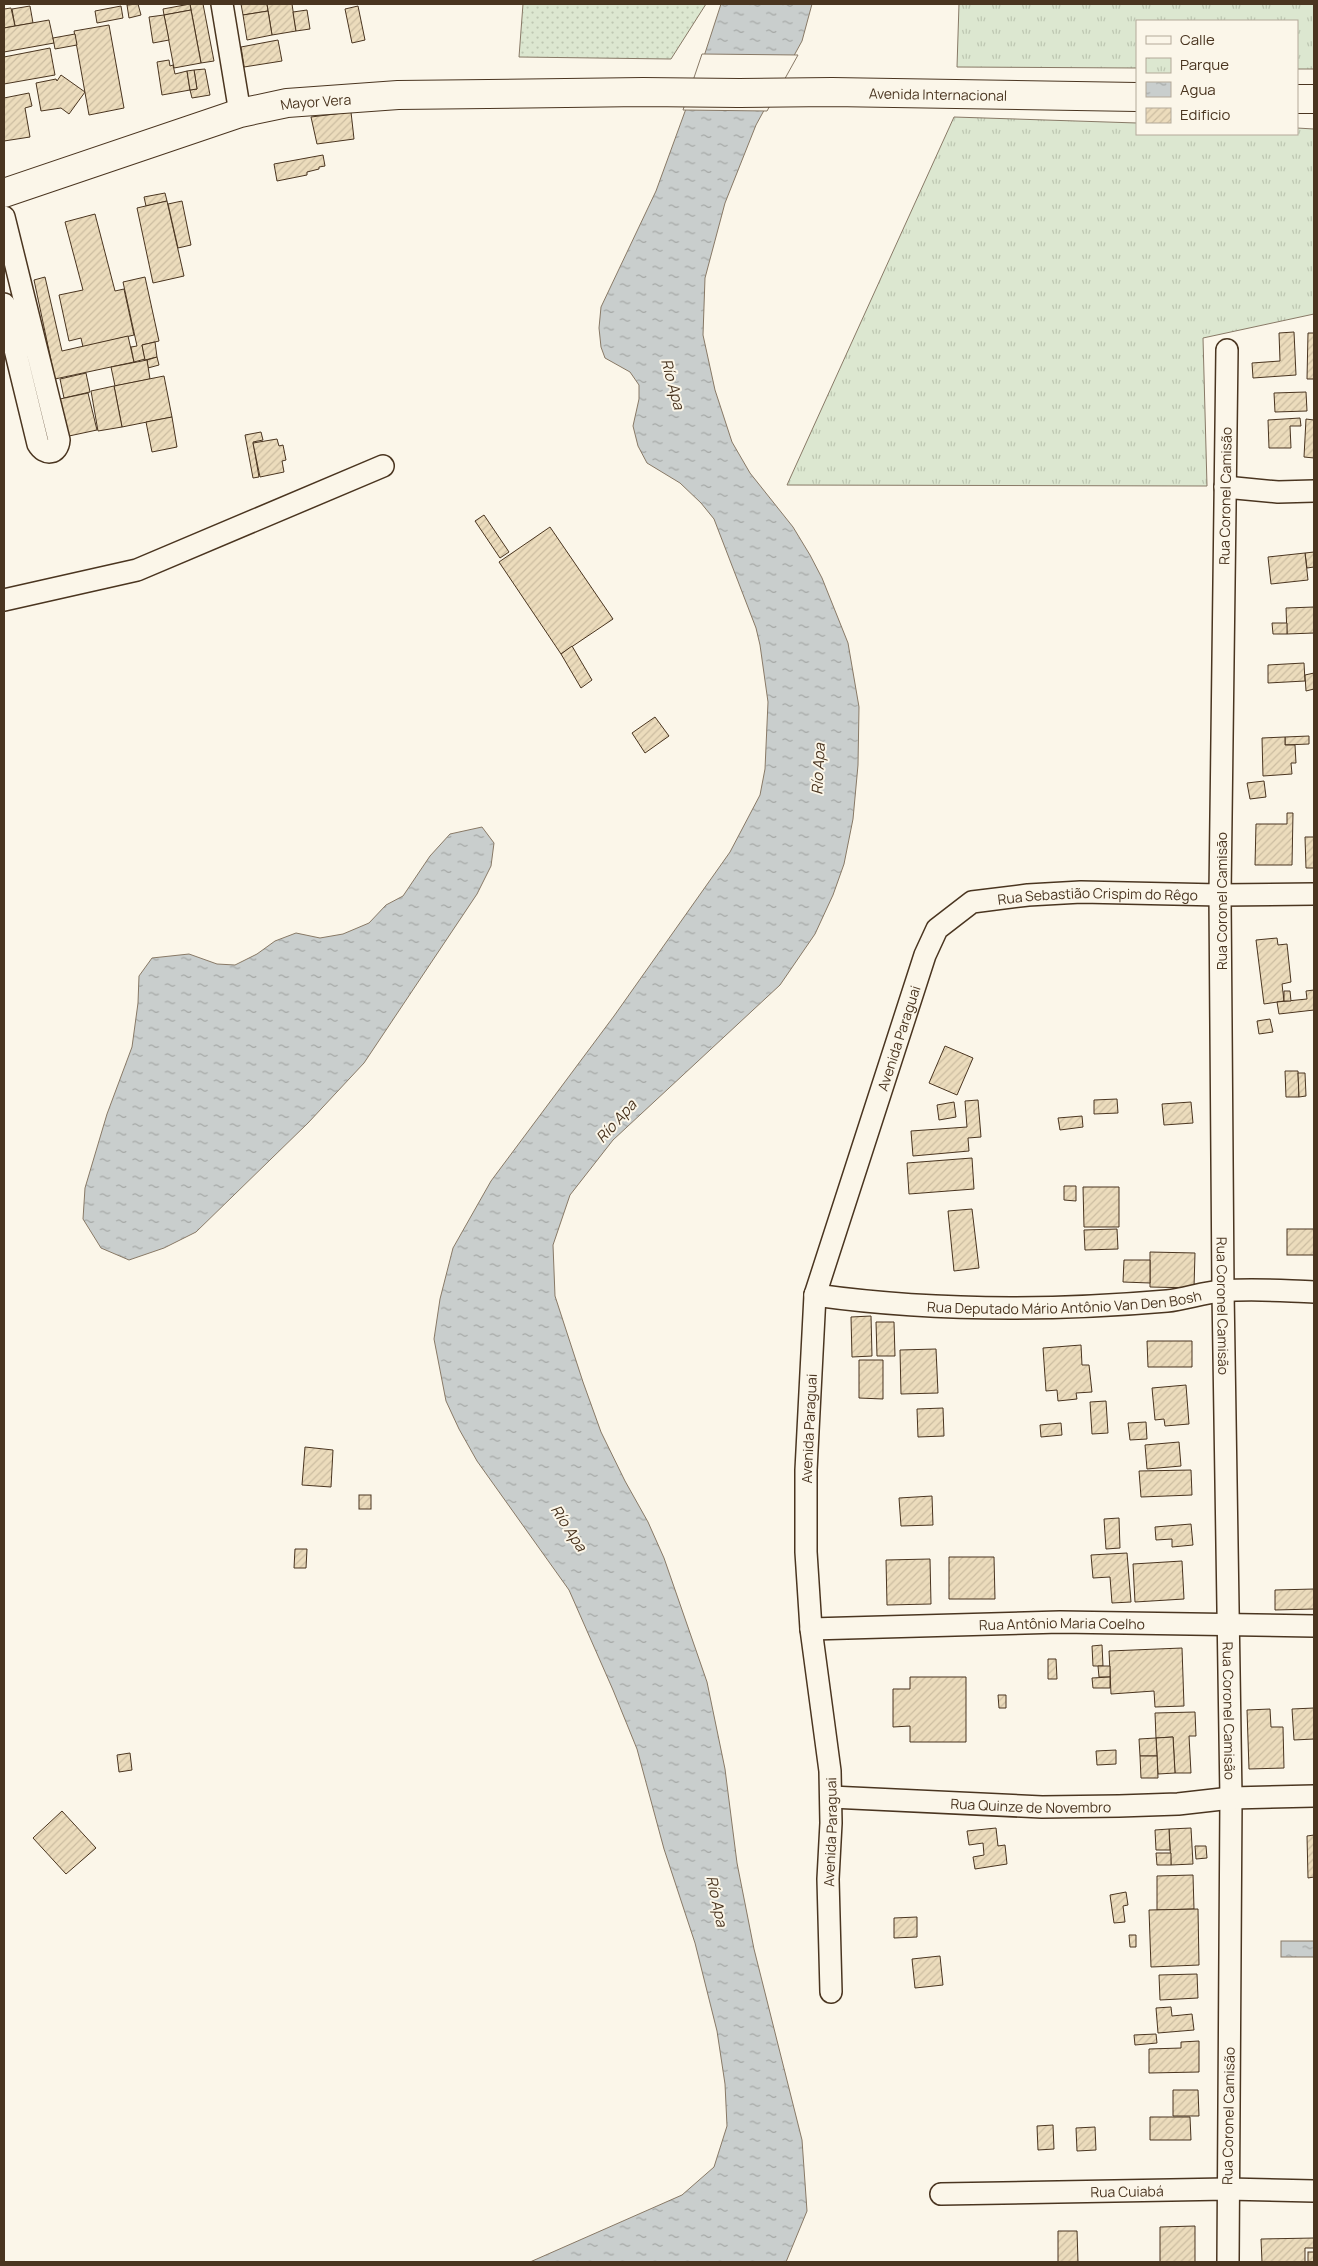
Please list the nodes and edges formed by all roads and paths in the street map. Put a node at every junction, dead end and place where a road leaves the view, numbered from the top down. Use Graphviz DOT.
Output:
graph roads {
  1 [pos="222,4"];
  2 [pos="738,93"];
  3 [pos="1136,97"];
  4 [pos="1298,99"];
  5 [pos="1314,99"];
  6 [pos="240,113"];
  7 [pos="4,193"];
  8 [pos="4,217"];
  9 [pos="4,304"];
  10 [pos="1227,350"];
  11 [pos="383,466"];
  12 [pos="1225,487"];
  13 [pos="1314,491"];
  14 [pos="4,600"];
  15 [pos="1314,894"];
  16 [pos="1220,895"];
  17 [pos="972,902"];
  18 [pos="1223,1290"];
  19 [pos="1314,1292"];
  20 [pos="815,1295"];
  21 [pos="1228,1626"];
  22 [pos="1314,1626"];
  23 [pos="811,1630"];
  24 [pos="1314,1796"];
  25 [pos="831,1797"];
  26 [pos="1231,1798"];
  27 [pos="831,1992"];
  28 [pos="1227,2189"];
  29 [pos="1314,2191"];
  30 [pos="940,2194"];
  31 [pos="1228,2262"];
  1 -- 6 [label="street"];
  2 -- 3 [label="main road, Avenida Internacional"];
  2 -- 6 [label="main road, Mayor Vera"];
  4 -- 5 [label="main road"];
  6 -- 7 [label="main road, Mayor Vera"];
  8 -- 9 [label="street"];
  10 -- 12 [label="street, Rua Coronel Camisão"];
  11 -- 14 [label="street"];
  12 -- 13 [label="street"];
  12 -- 16 [label="street, Rua Coronel Camisão"];
  15 -- 16 [label="street, Rua Sebastião Crispim do Rêgo"];
  16 -- 17 [label="street, Rua Sebastião Crispim do Rêgo"];
  16 -- 18 [label="street, Rua Coronel Camisão"];
  17 -- 20 [label="street, Avenida Paraguai"];
  18 -- 19 [label="street, Rua Deputado Mário Antônio Van Den Bosh"];
  18 -- 20 [label="street, Rua Deputado Mário Antônio Van Den Bosh"];
  18 -- 21 [label="street, Rua Coronel Camisão"];
  20 -- 23 [label="street, Avenida Paraguai"];
  21 -- 22 [label="street, Rua Antônio Maria Coelho"];
  21 -- 23 [label="street, Rua Antônio Maria Coelho"];
  21 -- 26 [label="street, Rua Coronel Camisão"];
  23 -- 25 [label="street, Avenida Paraguai"];
  24 -- 26 [label="street, Rua Quinze de Novembro"];
  25 -- 26 [label="street, Rua Quinze de Novembro"];
  25 -- 27 [label="street, Avenida Paraguai"];
  26 -- 28 [label="street, Rua Coronel Camisão"];
  28 -- 29 [label="street, Rua Cuiabá"];
  28 -- 30 [label="street, Rua Cuiabá"];
  28 -- 31 [label="street, Rua Coronel Camisão"];
}
